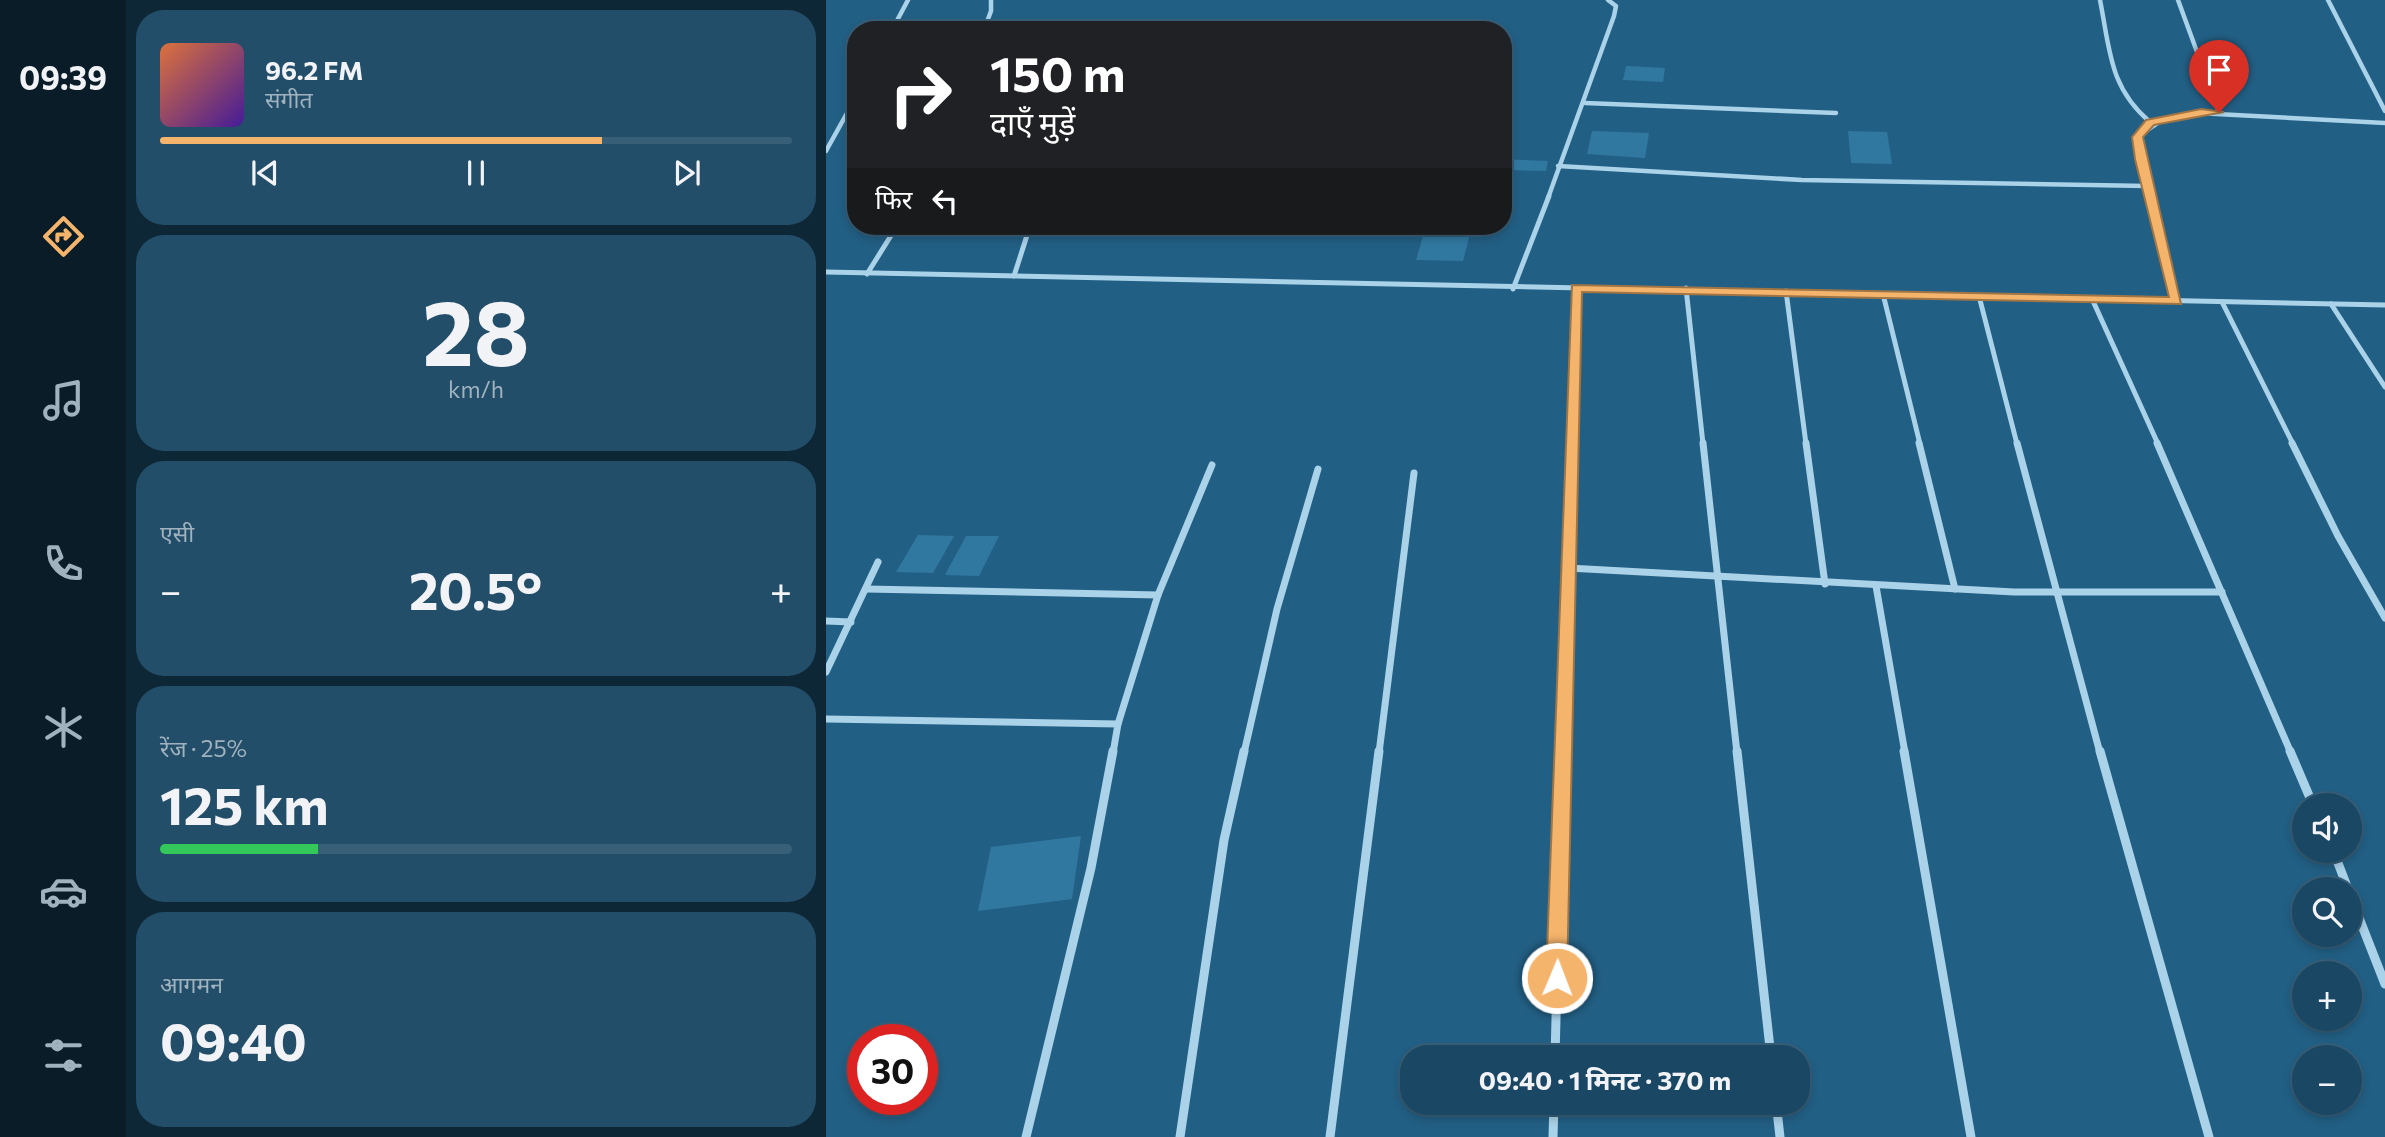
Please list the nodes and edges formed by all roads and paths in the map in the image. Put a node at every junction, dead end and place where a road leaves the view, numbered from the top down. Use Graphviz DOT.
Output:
graph roads {
  1 [pos="908,0"];
  2 [pos="991,0"];
  3 [pos="1608,0"];
  4 [pos="2100,0"];
  5 [pos="2178,0"];
  6 [pos="2328,0"];
  7 [pos="897,21"];
  8 [pos="987,21"];
  9 [pos="1585,103"];
  10 [pos="2385,111"];
  11 [pos="2219,112"];
  12 [pos="847,113"];
  13 [pos="1836,113"];
  14 [pos="2150,122"];
  15 [pos="2385,123"];
  16 [pos="826,150"];
  17 [pos="1558,166"];
  18 [pos="2147,186"];
  19 [pos="891,235"];
  20 [pos="1027,235"];
  21 [pos="826,272"];
  22 [pos="867,274"];
  23 [pos="1014,276"];
  24 [pos="1576,288"];
  25 [pos="1686,288"];
  26 [pos="1513,289"];
  27 [pos="1786,291"];
  28 [pos="1883,294"];
  29 [pos="1979,296"];
  30 [pos="2093,301"];
  31 [pos="2177,301"];
  32 [pos="2222,302"];
  33 [pos="2331,304"];
  34 [pos="2385,305"];
  35 [pos="2385,387"];
  36 [pos="1212,465"];
  37 [pos="1318,469"];
  38 [pos="1414,473"];
  39 [pos="878,562"];
  40 [pos="1569,568"];
  41 [pos="1717,575"];
  42 [pos="1825,584"];
  43 [pos="1876,586"];
  44 [pos="866,589"];
  45 [pos="1955,589"];
  46 [pos="2055,592"];
  47 [pos="2222,592"];
  48 [pos="1158,595"];
  49 [pos="2385,618"];
  50 [pos="826,621"];
  51 [pos="851,622"];
  52 [pos="826,672"];
  53 [pos="826,719"];
  54 [pos="1118,724"];
  55 [pos="2308,793"];
  56 [pos="2362,926"];
  57 [pos="2385,984"];
  58 [pos="1555,1045"];
  59 [pos="1770,1045"];
  60 [pos="1553,1115"];
  61 [pos="1777,1115"];
  62 [pos="1026,1137"];
  63 [pos="1180,1137"];
  64 [pos="1330,1137"];
  65 [pos="1553,1137"];
  66 [pos="1780,1137"];
  67 [pos="1971,1137"];
  68 [pos="2209,1137"];
  1 -- 7 [label="street"];
  2 -- 8 [label="street"];
  3 -- 9 [label="street"];
  4 -- 14 [label="street"];
  5 -- 11 [label="street"];
  6 -- 10 [label="street"];
  9 -- 13 [label="street"];
  9 -- 17 [label="street"];
  11 -- 14 [label="street"];
  11 -- 15 [label="street"];
  12 -- 16 [label="street"];
  14 -- 18 [label="street"];
  17 -- 18 [label="street"];
  17 -- 26 [label="street"];
  18 -- 31 [label="street"];
  19 -- 22 [label="street"];
  20 -- 23 [label="street"];
  21 -- 22 [label="street"];
  22 -- 23 [label="street"];
  23 -- 26 [label="street"];
  24 -- 25 [label="street"];
  24 -- 26 [label="street"];
  24 -- 40 [label="street"];
  25 -- 27 [label="street"];
  25 -- 41 [label="street"];
  27 -- 28 [label="street"];
  27 -- 42 [label="street"];
  28 -- 29 [label="street"];
  28 -- 45 [label="street"];
  29 -- 30 [label="street"];
  29 -- 46 [label="street"];
  30 -- 31 [label="street"];
  30 -- 47 [label="street"];
  31 -- 32 [label="street"];
  32 -- 33 [label="street"];
  32 -- 49 [label="street"];
  33 -- 34 [label="street"];
  33 -- 35 [label="street"];
  36 -- 48 [label="street"];
  37 -- 63 [label="street"];
  38 -- 64 [label="street"];
  39 -- 44 [label="street"];
  40 -- 41 [label="street"];
  40 -- 58 [label="street"];
  41 -- 42 [label="street"];
  41 -- 59 [label="street"];
  42 -- 43 [label="street"];
  43 -- 45 [label="street"];
  43 -- 67 [label="street"];
  44 -- 48 [label="street"];
  44 -- 51 [label="street"];
  45 -- 46 [label="street"];
  46 -- 47 [label="street"];
  46 -- 68 [label="street"];
  47 -- 55 [label="street"];
  48 -- 54 [label="street"];
  50 -- 51 [label="street"];
  51 -- 52 [label="street"];
  53 -- 54 [label="street"];
  54 -- 62 [label="street"];
  56 -- 57 [label="street"];
  60 -- 65 [label="street"];
  61 -- 66 [label="street"];
}
